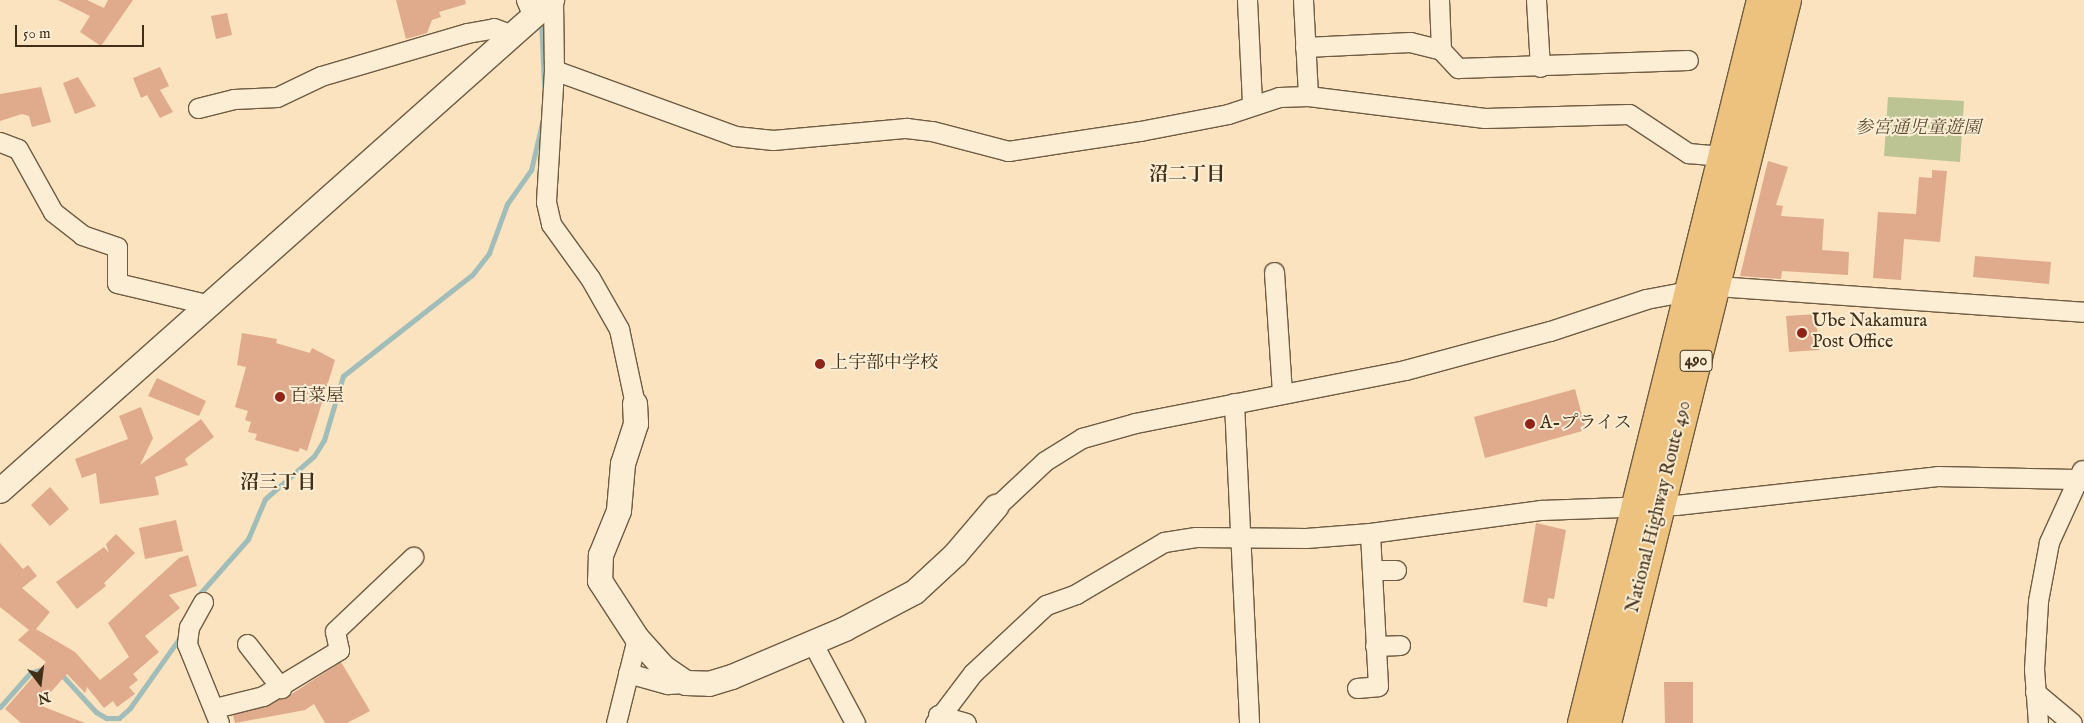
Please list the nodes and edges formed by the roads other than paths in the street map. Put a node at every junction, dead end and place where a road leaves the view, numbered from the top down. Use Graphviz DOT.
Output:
graph roads {
  1 [pos="552,0"];
  2 [pos="1247,0"];
  3 [pos="1303,0"];
  4 [pos="1439,0"];
  5 [pos="1536,0"];
  6 [pos="1760,0"];
  7 [pos="1787,0"];
  8 [pos="529,8"];
  9 [pos="512,35"];
  10 [pos="1305,47"];
  11 [pos="1441,50"];
  12 [pos="1688,60"];
  13 [pos="1540,67"];
  14 [pos="554,70"];
  15 [pos="1308,96"];
  16 [pos="1252,104"];
  17 [pos="198,108"];
  18 [pos="0,142"];
  19 [pos="1734,158"];
  20 [pos="1274,272"];
  21 [pos="1715,286"];
  22 [pos="1688,291"];
  23 [pos="211,305"];
  24 [pos="2084,312"];
  25 [pos="1282,393"];
  26 [pos="1234,403"];
  27 [pos="635,404"];
  28 [pos="2081,474"];
  29 [pos="0,491"];
  30 [pos="1648,505"];
  31 [pos="996,507"];
  32 [pos="1370,533"];
  33 [pos="1240,540"];
  34 [pos="413,557"];
  35 [pos="1372,570"];
  36 [pos="1396,570"];
  37 [pos="203,602"];
  38 [pos="637,638"];
  39 [pos="812,642"];
  40 [pos="247,644"];
  41 [pos="1400,645"];
  42 [pos="1376,646"];
  43 [pos="628,673"];
  44 [pos="686,684"];
  45 [pos="281,688"];
  46 [pos="1357,688"];
  47 [pos="2036,692"];
  48 [pos="217,716"];
  49 [pos="937,719"];
  50 [pos="616,723"];
  51 [pos="856,723"];
  52 [pos="966,723"];
  53 [pos="1248,723"];
  54 [pos="1582,723"];
  55 [pos="1607,723"];
  56 [pos="2038,723"];
  57 [pos="2072,723"];
  1 -- 8 [label="street"];
  1 -- 14 [label="street"];
  2 -- 16 [label="street"];
  3 -- 10 [label="street"];
  4 -- 11 [label="street"];
  5 -- 13 [label="street"];
  6 -- 19 [label="highway, National Highway Route 490 / 490"];
  7 -- 19 [label="highway, National Highway Route 490 / 490"];
  8 -- 9 [label="street"];
  9 -- 17 [label="street"];
  9 -- 23 [label="street"];
  10 -- 11 [label="street"];
  10 -- 15 [label="street"];
  11 -- 13 [label="street"];
  12 -- 13 [label="street"];
  14 -- 16 [label="street"];
  14 -- 27 [label="street"];
  15 -- 16 [label="street"];
  15 -- 19 [label="street"];
  18 -- 23 [label="street"];
  19 -- 21 [label="highway, National Highway Route 490 / 490"];
  19 -- 22 [label="highway, National Highway Route 490 / 490"];
  20 -- 25 [label="street"];
  21 -- 22 [label="street"];
  21 -- 24 [label="street"];
  21 -- 30 [label="highway, National Highway Route 490 / 490"];
  22 -- 25 [label="street"];
  22 -- 30 [label="highway, National Highway Route 490 / 490"];
  23 -- 29 [label="street"];
  25 -- 26 [label="street"];
  26 -- 31 [label="street"];
  26 -- 33 [label="street"];
  27 -- 38 [label="street"];
  28 -- 30 [label="street"];
  28 -- 47 [label="street"];
  30 -- 32 [label="street"];
  30 -- 54 [label="highway, National Highway Route 490 / 490"];
  30 -- 55 [label="highway, National Highway Route 490 / 490"];
  31 -- 39 [label="street"];
  32 -- 33 [label="street"];
  32 -- 35 [label="street"];
  33 -- 49 [label="street"];
  33 -- 53 [label="street"];
  34 -- 45 [label="street"];
  35 -- 36 [label="street"];
  35 -- 42 [label="street"];
  37 -- 48 [label="street"];
  38 -- 43 [label="street"];
  38 -- 44 [label="street"];
  39 -- 44 [label="street"];
  39 -- 51 [label="street"];
  40 -- 45 [label="street"];
  41 -- 42 [label="street"];
  42 -- 46 [label="street"];
  43 -- 44 [label="street"];
  43 -- 50 [label="street"];
  45 -- 48 [label="street"];
  47 -- 56 [label="street"];
  47 -- 57 [label="street"];
  49 -- 52 [label="street"];
}
